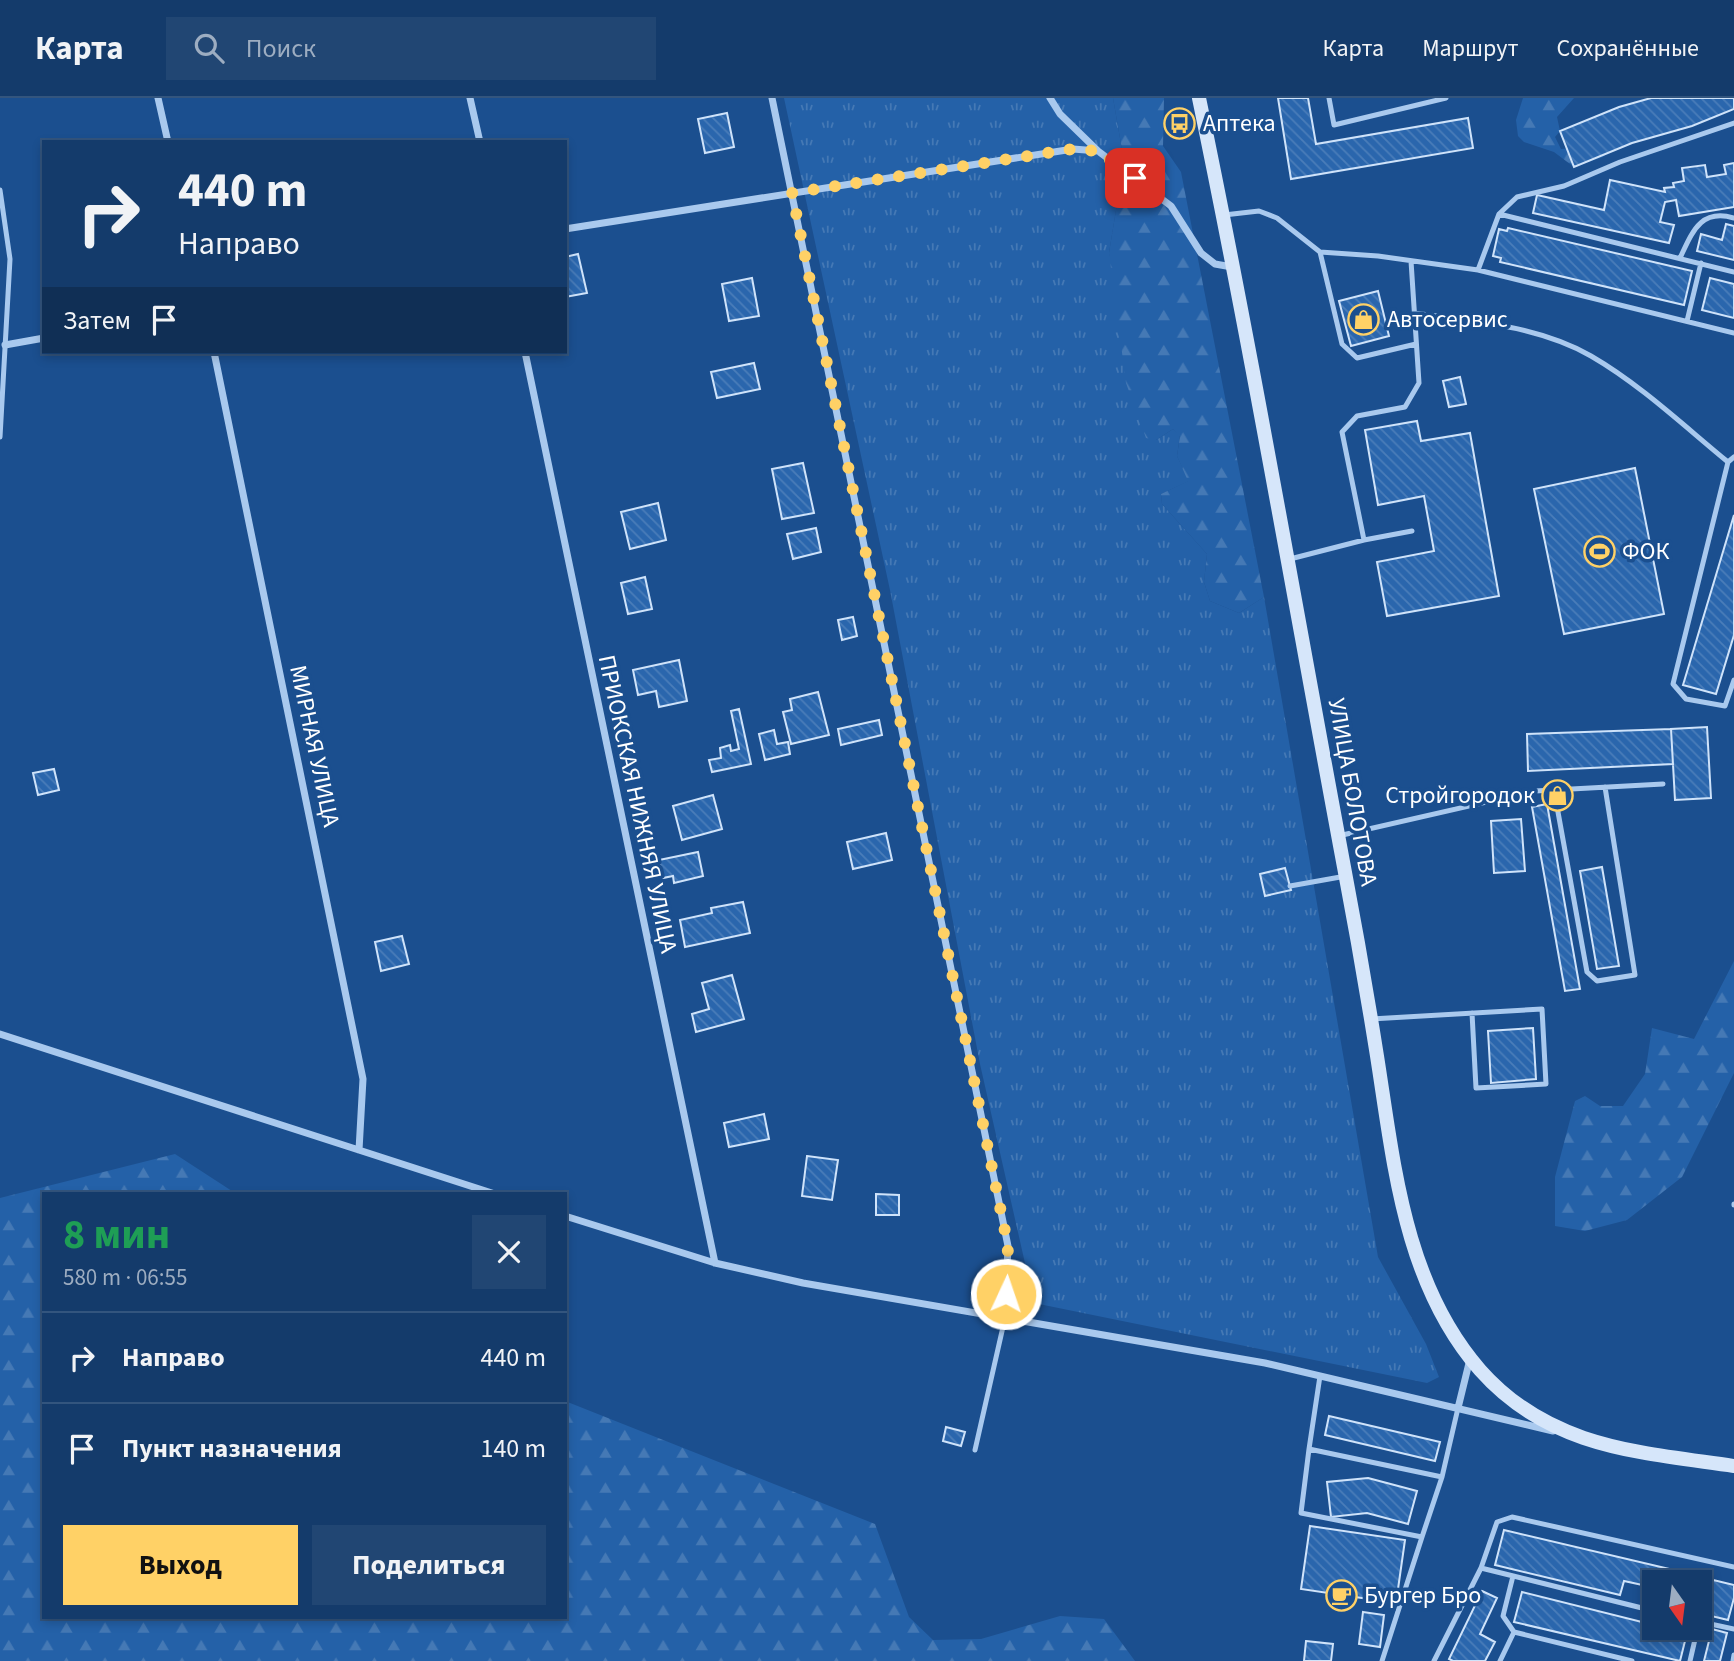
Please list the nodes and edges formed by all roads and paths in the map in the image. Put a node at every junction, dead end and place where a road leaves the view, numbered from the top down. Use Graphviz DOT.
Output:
graph roads {
  1 [pos="158,98"];
  2 [pos="470,98"];
  3 [pos="772,98"];
  4 [pos="1050,98"];
  5 [pos="1199,98"];
  6 [pos="1329,98"];
  7 [pos="1446,98"];
  8 [pos="1734,123"];
  9 [pos="168,140"];
  10 [pos="480,140"];
  11 [pos="1098,151"];
  12 [pos="0,190"];
  13 [pos="792,193"];
  14 [pos="1499,214"];
  15 [pos="1223,215"];
  16 [pos="1734,218"];
  17 [pos="567,229"];
  18 [pos="1320,252"];
  19 [pos="1680,258"];
  20 [pos="1411,261"];
  21 [pos="1701,263"];
  22 [pos="1232,267"];
  23 [pos="1478,270"];
  24 [pos="1734,272"];
  25 [pos="1414,313"];
  26 [pos="1687,321"];
  27 [pos="1734,333"];
  28 [pos="42,338"];
  29 [pos="1416,344"];
  30 [pos="5,345"];
  31 [pos="214,354"];
  32 [pos="525,354"];
  33 [pos="0,437"];
  34 [pos="1734,457"];
  35 [pos="1728,462"];
  36 [pos="1412,531"];
  37 [pos="1364,540"];
  38 [pos="1287,560"];
  39 [pos="1734,680"];
  40 [pos="1664,784"];
  41 [pos="1605,787"];
  42 [pos="1554,790"];
  43 [pos="1338,836"];
  44 [pos="1346,876"];
  45 [pos="1290,886"];
  46 [pos="1472,1013"];
  47 [pos="1371,1019"];
  48 [pos="0,1034"];
  49 [pos="359,1150"];
  50 [pos="489,1192"];
  51 [pos="567,1217"];
  52 [pos="715,1263"];
  53 [pos="1005,1318"];
  54 [pos="1470,1358"];
  55 [pos="1320,1376"];
  56 [pos="1458,1408"];
  57 [pos="1570,1435"];
  58 [pos="1309,1449"];
  59 [pos="975,1450"];
  60 [pos="1734,1466"];
  61 [pos="1442,1477"];
  62 [pos="1422,1537"];
  63 [pos="1734,1567"];
  64 [pos="1481,1568"];
  65 [pos="1513,1576"];
  66 [pos="1642,1608"];
  67 [pos="1712,1624"];
  68 [pos="1734,1629"];
  69 [pos="1514,1632"];
  70 [pos="1695,1640"];
  71 [pos="1734,1655"];
  72 [pos="1382,1661"];
  73 [pos="1434,1661"];
  74 [pos="1500,1661"];
  75 [pos="1632,1661"];
  76 [pos="1690,1661"];
  77 [pos="1733,1661"];
  1 -- 9 [label="street"];
  2 -- 10 [label="street"];
  3 -- 13 [label="street"];
  4 -- 11 [label="street"];
  5 -- 15 [label="main road, УЛИЦА БОЛОТОВА"];
  6 -- 7 [label="lane"];
  8 -- 14 [label="lane"];
  11 -- 13 [label="street"];
  11 -- 22 [label="street"];
  12 -- 30 [label="lane"];
  13 -- 17 [label="street"];
  13 -- 53 [label="street"];
  14 -- 19 [label="lane"];
  14 -- 23 [label="lane"];
  15 -- 18 [label="lane"];
  15 -- 22 [label="main road, УЛИЦА БОЛОТОВА"];
  16 -- 19 [label="lane"];
  18 -- 20 [label="lane"];
  18 -- 29 [label="lane"];
  19 -- 21 [label="lane"];
  20 -- 23 [label="lane"];
  20 -- 25 [label="lane"];
  21 -- 24 [label="lane"];
  21 -- 26 [label="lane"];
  22 -- 38 [label="main road, УЛИЦА БОЛОТОВА"];
  23 -- 26 [label="lane"];
  25 -- 29 [label="lane"];
  25 -- 35 [label="lane"];
  26 -- 27 [label="lane"];
  28 -- 30 [label="street"];
  29 -- 37 [label="lane"];
  30 -- 33 [label="lane"];
  31 -- 49 [label="street, МИРНАЯ УЛИЦА"];
  32 -- 52 [label="street, ПРИОКСКАЯ НИЖНЯЯ УЛИЦА"];
  34 -- 35 [label="lane"];
  35 -- 39 [label="lane"];
  36 -- 37 [label="lane"];
  37 -- 38 [label="lane"];
  38 -- 43 [label="main road, УЛИЦА БОЛОТОВА"];
  40 -- 41 [label="lane"];
  41 -- 42 [label="lane"];
  41 -- 42 [label="lane"];
  42 -- 43 [label="lane"];
  43 -- 44 [label="main road, УЛИЦА БОЛОТОВА"];
  44 -- 45 [label="lane"];
  44 -- 47 [label="main road, УЛИЦА БОЛОТОВА"];
  46 -- 46 [label="lane"];
  46 -- 47 [label="lane"];
  47 -- 54 [label="main road, УЛИЦА БОЛОТОВА"];
  48 -- 49 [label="street"];
  49 -- 50 [label="street"];
  51 -- 52 [label="street"];
  52 -- 53 [label="street"];
  53 -- 55 [label="street"];
  53 -- 59 [label="lane"];
  54 -- 56 [label="street"];
  54 -- 57 [label="main road, УЛИЦА БОЛОТОВА"];
  55 -- 56 [label="street"];
  55 -- 58 [label="lane"];
  56 -- 57 [label="street"];
  56 -- 61 [label="lane"];
  57 -- 60 [label="main road, УЛИЦА БОЛОТОВА"];
  58 -- 61 [label="lane"];
  58 -- 62 [label="lane"];
  61 -- 62 [label="lane"];
  62 -- 72 [label="lane"];
  63 -- 64 [label="lane"];
  64 -- 65 [label="lane"];
  64 -- 73 [label="lane"];
  65 -- 66 [label="lane"];
  65 -- 69 [label="lane"];
  67 -- 68 [label="lane"];
  69 -- 74 [label="lane"];
  69 -- 75 [label="lane"];
  70 -- 76 [label="lane"];
  71 -- 77 [label="lane"];
}
